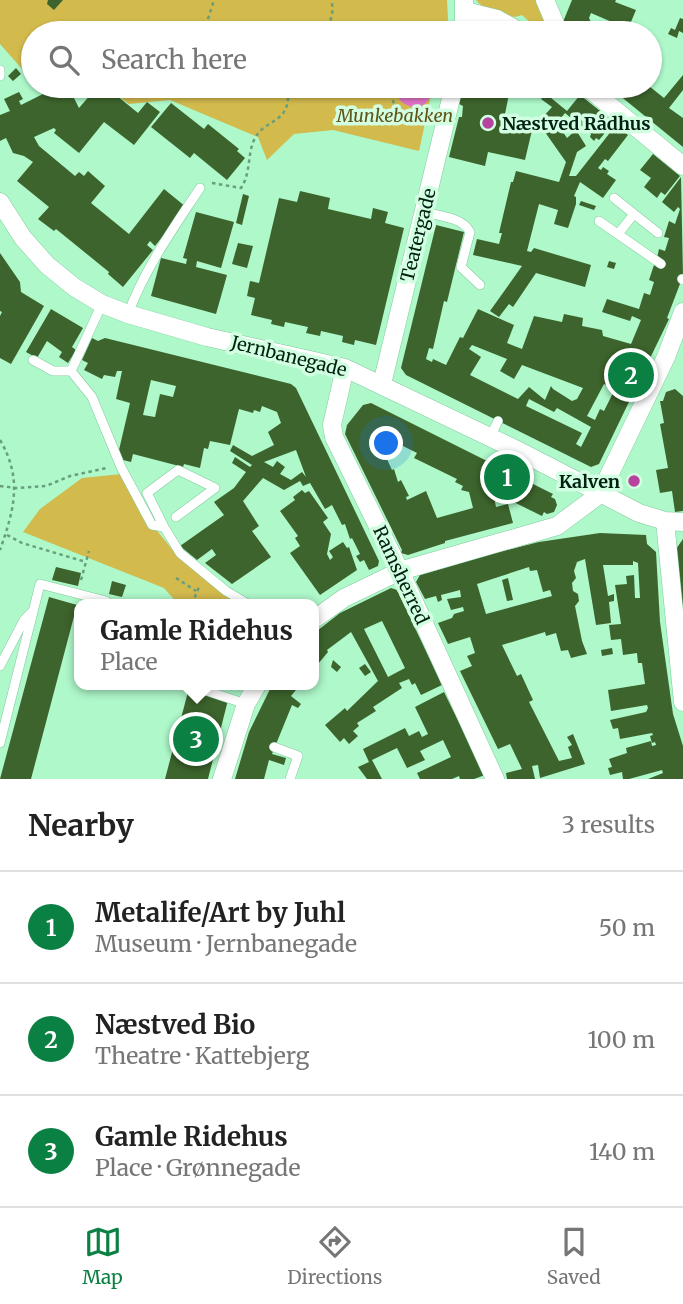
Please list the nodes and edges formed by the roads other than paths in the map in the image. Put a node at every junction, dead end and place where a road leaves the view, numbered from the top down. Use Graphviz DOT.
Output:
graph roads {
  1 [pos="545,0"];
  2 [pos="464,5"];
  3 [pos="501,21"];
  4 [pos="554,21"];
  5 [pos="0,70"];
  6 [pos="0,76"];
  7 [pos="451,98"];
  8 [pos="601,98"];
  9 [pos="683,166"];
  10 [pos="200,188"];
  11 [pos="614,198"];
  12 [pos="0,202"];
  13 [pos="423,212"];
  14 [pos="634,214"];
  15 [pos="599,220"];
  16 [pos="658,233"];
  17 [pos="618,234"];
  18 [pos="661,264"];
  19 [pos="480,285"];
  20 [pos="102,304"];
  21 [pos="683,312"];
  22 [pos="128,314"];
  23 [pos="33,360"];
  24 [pos="345,368"];
  25 [pos="71,371"];
  26 [pos="382,384"];
  27 [pos="600,494"];
  28 [pos="176,516"];
  29 [pos="674,522"];
  30 [pos="164,527"];
  31 [pos="400,571"];
  32 [pos="98,599"];
  33 [pos="240,599"];
  34 [pos="34,610"];
  35 [pos="319,616"];
  36 [pos="0,666"];
  37 [pos="204,690"];
  38 [pos="254,690"];
  39 [pos="683,702"];
  40 [pos="246,704"];
  41 [pos="0,743"];
  42 [pos="274,747"];
  43 [pos="222,779"];
  44 [pos="290,779"];
  45 [pos="495,779"];
  1 -- 4 [label="street"];
  2 -- 3 [label="street"];
  5 -- 6 [label="lane"];
  7 -- 13 [label="street, Teatergade"];
  8 -- 9 [label="street"];
  10 -- 22 [label="lane"];
  11 -- 14 [label="lane"];
  12 -- 20 [label="street, Jernbanegade"];
  13 -- 19 [label="lane"];
  13 -- 26 [label="street, Teatergade"];
  14 -- 16 [label="lane"];
  14 -- 17 [label="lane"];
  15 -- 17 [label="lane"];
  17 -- 18 [label="lane"];
  20 -- 22 [label="street, Jernbanegade"];
  20 -- 25 [label="lane"];
  21 -- 27 [label="street"];
  22 -- 24 [label="street, Jernbanegade"];
  23 -- 25 [label="lane"];
  24 -- 26 [label="street, Jernbanegade"];
  24 -- 31 [label="street, Ramsherred"];
  25 -- 30 [label="lane"];
  26 -- 27 [label="street, Jernbanegade"];
  27 -- 29 [label="street, Jernbanegade"];
  27 -- 31 [label="street"];
  28 -- 30 [label="lane"];
  29 -- 39 [label="street"];
  30 -- 33 [label="lane"];
  31 -- 35 [label="street"];
  31 -- 45 [label="street, Ramsherred"];
  32 -- 34 [label="lane"];
  34 -- 36 [label="lane"];
  34 -- 41 [label="lane"];
  37 -- 40 [label="lane"];
  38 -- 40 [label="street"];
  40 -- 43 [label="street"];
  42 -- 44 [label="lane"];
}
